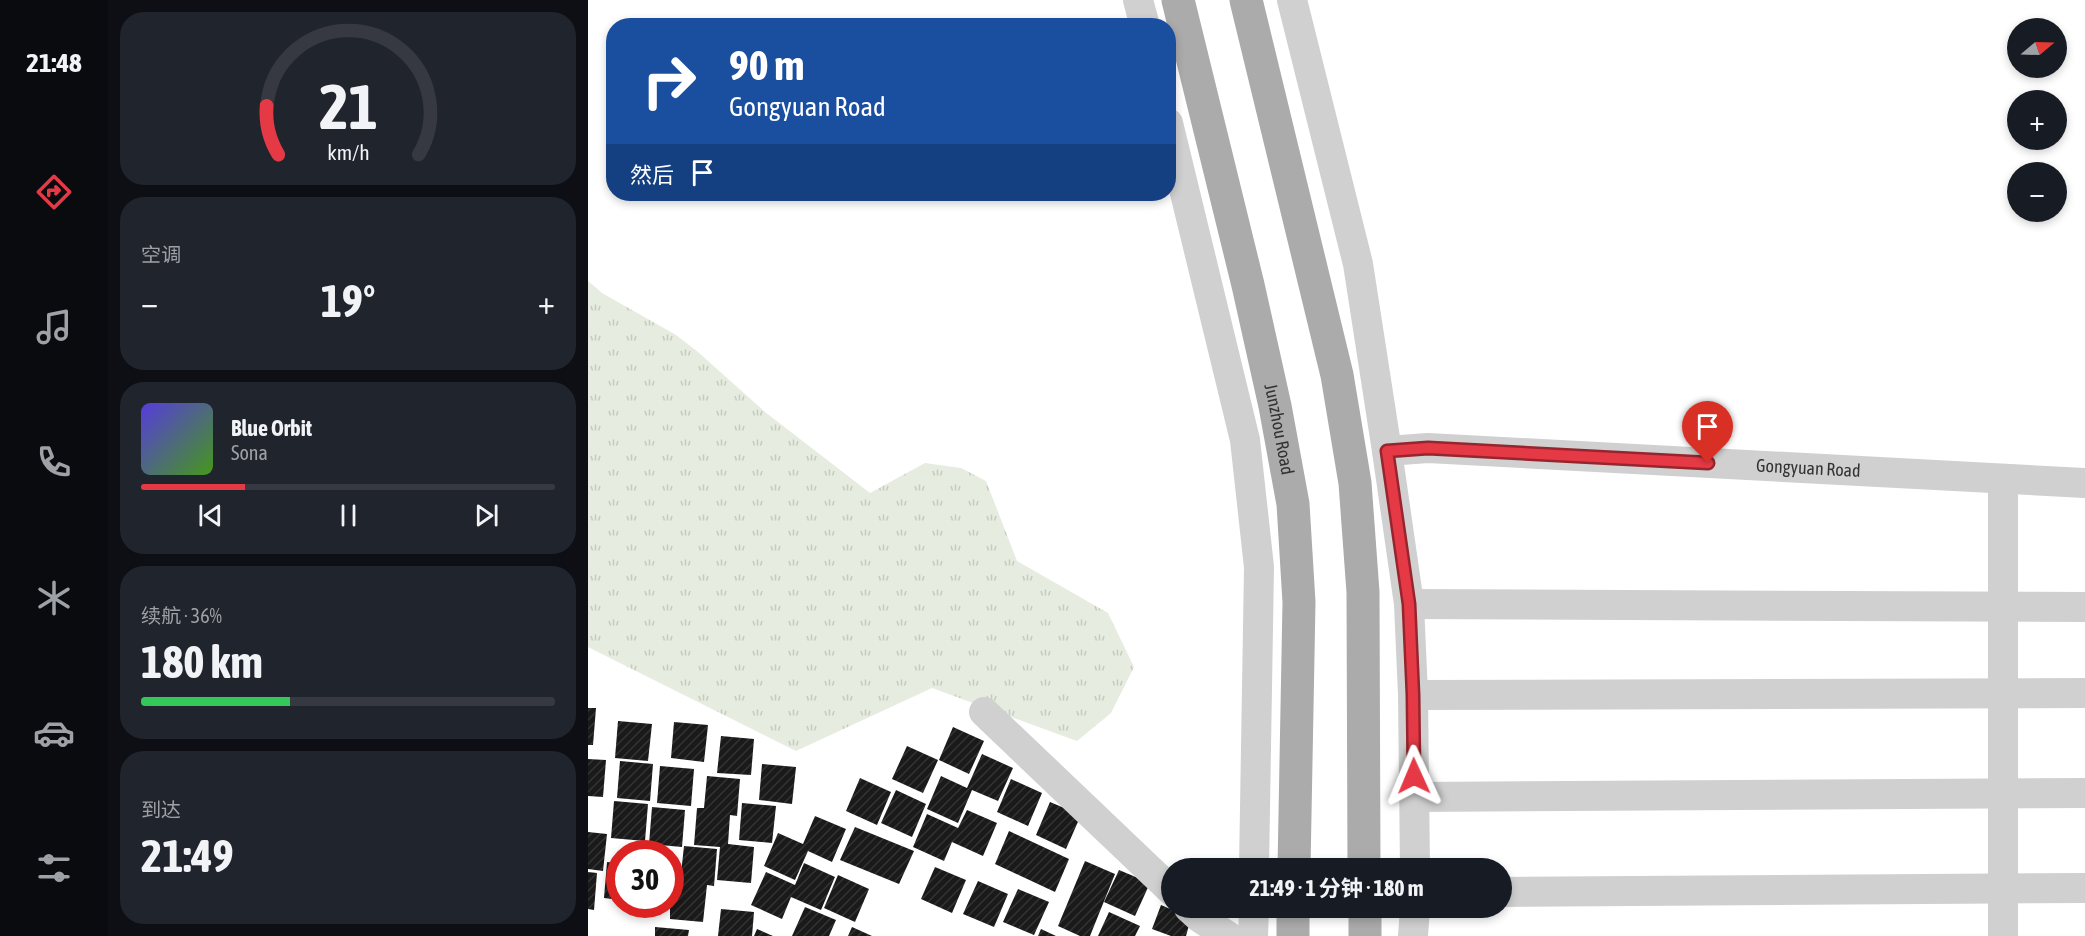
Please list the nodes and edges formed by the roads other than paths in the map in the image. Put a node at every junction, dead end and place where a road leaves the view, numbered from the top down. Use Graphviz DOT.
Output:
graph roads {
  1 [pos="1138,0"];
  2 [pos="1178,0"];
  3 [pos="1246,0"];
  4 [pos="1292,0"];
  5 [pos="1142,18"];
  6 [pos="1176,156"];
  7 [pos="1387,451"];
  8 [pos="2003,479"];
  9 [pos="2085,483"];
  10 [pos="1409,604"];
  11 [pos="2003,607"];
  12 [pos="2085,607"];
  13 [pos="2002,693"];
  14 [pos="2085,693"];
  15 [pos="1413,695"];
  16 [pos="984,712"];
  17 [pos="2085,793"];
  18 [pos="2003,794"];
  19 [pos="1414,797"];
  20 [pos="1254,858"];
  21 [pos="1294,858"];
  22 [pos="1364,858"];
  23 [pos="1415,858"];
  24 [pos="1161,881"];
  25 [pos="2085,888"];
  26 [pos="2003,889"];
  27 [pos="1512,892"];
  28 [pos="1200,918"];
  29 [pos="1254,918"];
  30 [pos="1293,918"];
  31 [pos="1365,918"];
  32 [pos="1414,918"];
  33 [pos="1228,936"];
  34 [pos="1253,936"];
  35 [pos="1293,936"];
  36 [pos="1365,936"];
  37 [pos="1413,936"];
  38 [pos="2003,936"];
  1 -- 5 [label="street"];
  2 -- 21 [label="main road, Junzhou Road"];
  3 -- 22 [label="main road"];
  4 -- 7 [label="street"];
  6 -- 20 [label="street"];
  7 -- 8 [label="street, Gongyuan Road"];
  7 -- 10 [label="street"];
  8 -- 9 [label="street, Gongyuan Road"];
  8 -- 11 [label="street"];
  10 -- 11 [label="street"];
  10 -- 15 [label="street"];
  11 -- 12 [label="street"];
  11 -- 13 [label="street"];
  13 -- 14 [label="street"];
  13 -- 15 [label="street"];
  13 -- 18 [label="street"];
  15 -- 19 [label="street"];
  16 -- 24 [label="street"];
  17 -- 18 [label="street"];
  18 -- 19 [label="street"];
  18 -- 26 [label="street"];
  19 -- 23 [label="street"];
  25 -- 26 [label="street"];
  26 -- 27 [label="street"];
  26 -- 38 [label="street"];
  28 -- 33 [label="street"];
  29 -- 34 [label="street"];
  30 -- 35 [label="main road"];
  31 -- 36 [label="main road"];
  32 -- 37 [label="street"];
}
